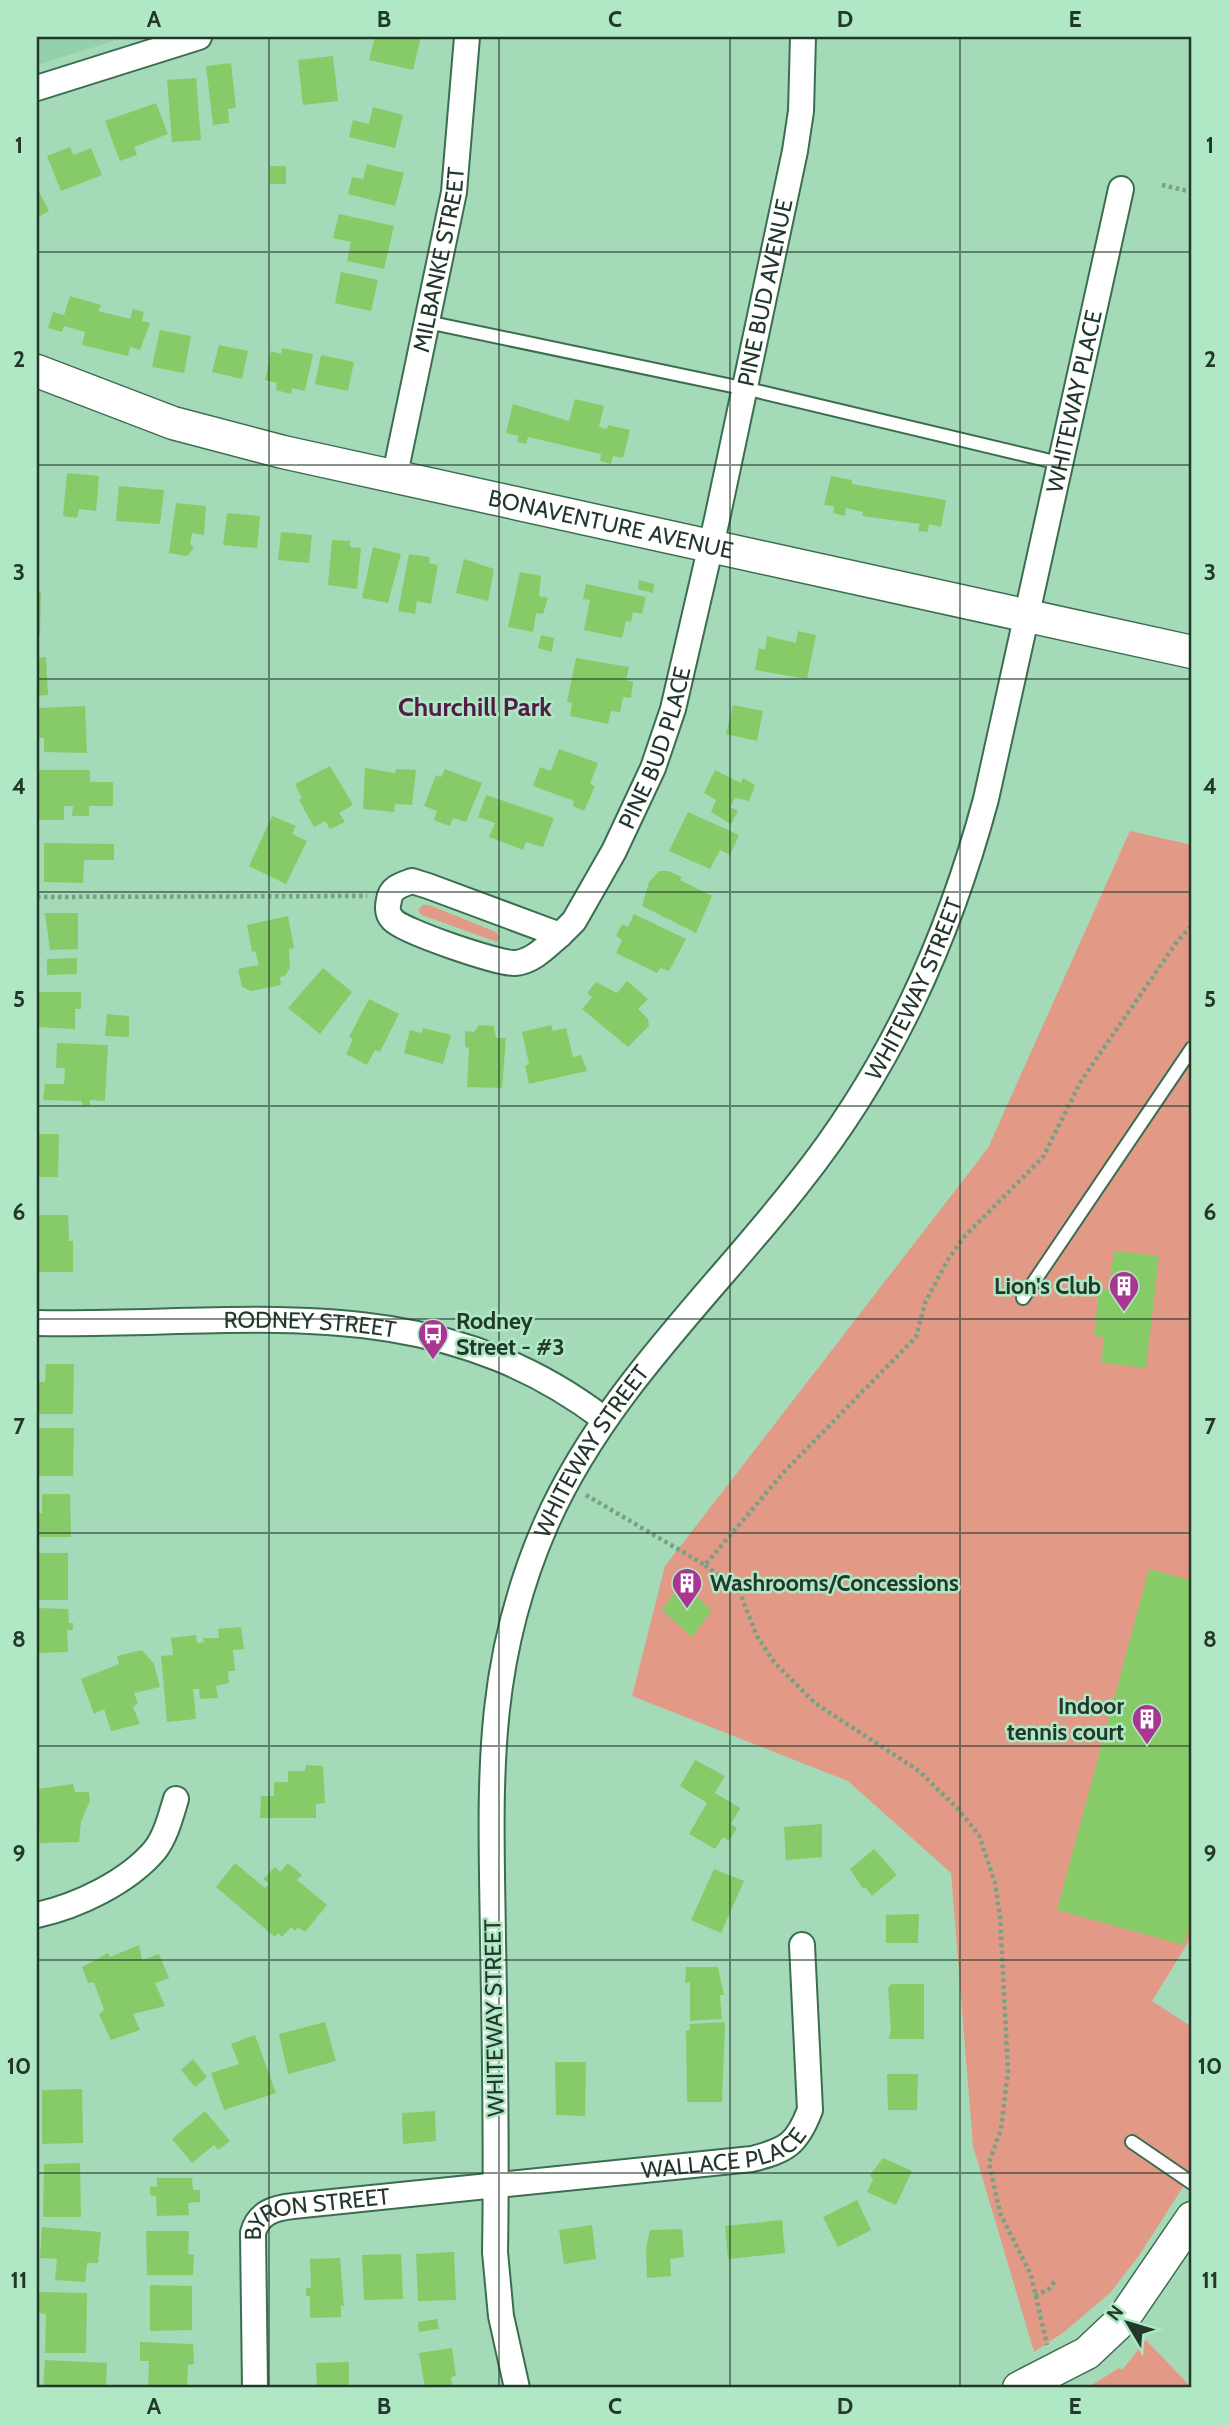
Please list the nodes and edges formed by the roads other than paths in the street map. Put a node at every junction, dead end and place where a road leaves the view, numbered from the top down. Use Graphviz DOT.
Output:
graph roads {
  1 [pos="199,37"];
  2 [pos="467,37"];
  3 [pos="803,37"];
  4 [pos="37,88"];
  5 [pos="1121,189"];
  6 [pos="427,322"];
  7 [pos="37,371"];
  8 [pos="745,389"];
  9 [pos="1059,463"];
  10 [pos="394,479"];
  11 [pos="711,545"];
  12 [pos="1029,615"];
  13 [pos="1192,635"];
  14 [pos="1149,641"];
  15 [pos="1192,652"];
  16 [pos="561,935"];
  17 [pos="1192,1048"];
  18 [pos="1023,1298"];
  19 [pos="37,1323"];
  20 [pos="604,1419"];
  21 [pos="176,1799"];
  22 [pos="37,1915"];
  23 [pos="802,1945"];
  24 [pos="1132,2142"];
  25 [pos="1192,2183"];
  26 [pos="497,2185"];
  27 [pos="1192,2218"];
  28 [pos="255,2388"];
  29 [pos="517,2388"];
  30 [pos="1019,2388"];
  1 -- 4 [label="street"];
  2 -- 6 [label="street, MILBANKE STREET"];
  3 -- 8 [label="street, PINE BUD AVENUE"];
  5 -- 9 [label="street, WHITEWAY PLACE"];
  6 -- 8 [label="lane"];
  6 -- 10 [label="street, MILBANKE STREET"];
  7 -- 10 [label="street, BONAVENTURE AVENUE"];
  8 -- 9 [label="lane"];
  8 -- 11 [label="street, PINE BUD AVENUE"];
  9 -- 12 [label="street, WHITEWAY PLACE"];
  10 -- 11 [label="street, BONAVENTURE AVENUE"];
  11 -- 12 [label="street, BONAVENTURE AVENUE"];
  11 -- 16 [label="street, PINE BUD PLACE"];
  12 -- 14 [label="street, BONAVENTURE AVENUE"];
  12 -- 20 [label="street, WHITEWAY STREET"];
  13 -- 14 [label="street"];
  14 -- 15 [label="street, BONAVENTURE AVENUE"];
  16 -- 16 [label="street, PINE BUD PLACE"];
  17 -- 18 [label="lane"];
  19 -- 20 [label="street, RODNEY STREET"];
  20 -- 26 [label="street, WHITEWAY STREET"];
  21 -- 22 [label="street"];
  23 -- 26 [label="street, WALLACE PLACE"];
  24 -- 25 [label="lane"];
  26 -- 28 [label="street, BYRON STREET"];
  26 -- 29 [label="street, WHITEWAY STREET"];
  27 -- 30 [label="street"];
}
